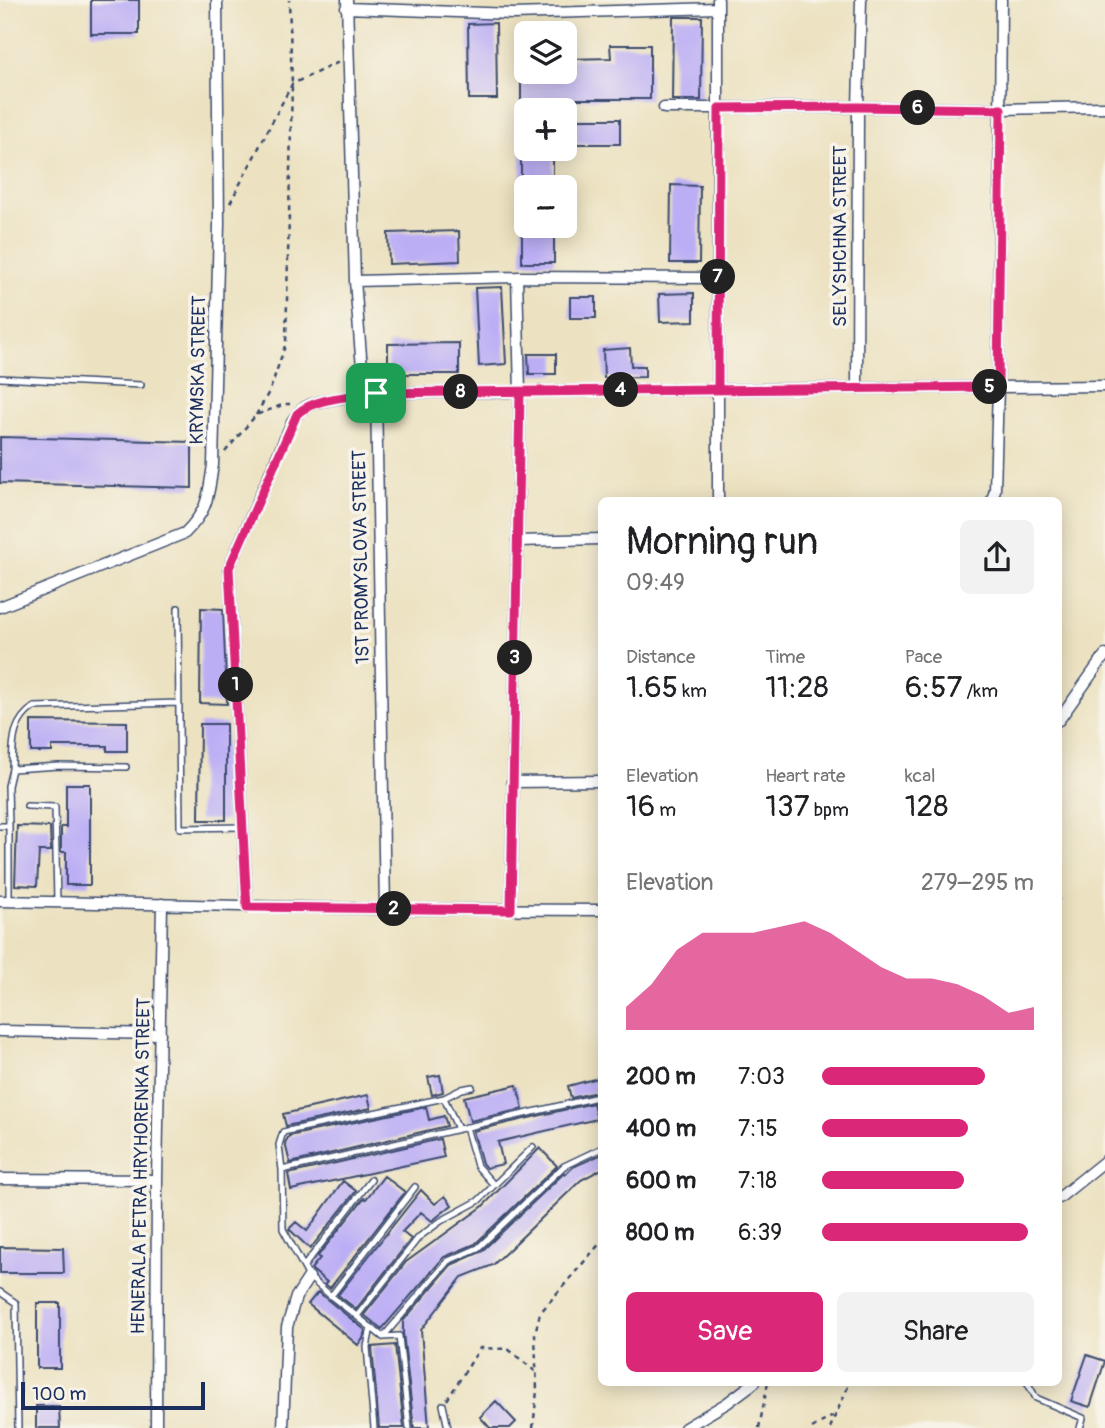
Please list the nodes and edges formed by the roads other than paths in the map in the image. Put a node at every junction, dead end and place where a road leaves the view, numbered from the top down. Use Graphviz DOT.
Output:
graph roads {
  1 [pos="217,0"];
  2 [pos="513,0"];
  3 [pos="861,0"];
  4 [pos="1001,0"];
  5 [pos="346,4"];
  6 [pos="718,4"];
  7 [pos="513,14"];
  8 [pos="858,107"];
  9 [pos="1105,107"];
  10 [pos="664,108"];
  11 [pos="719,108"];
  12 [pos="1001,109"];
  13 [pos="517,277"];
  14 [pos="718,278"];
  15 [pos="355,281"];
  16 [pos="0,378"];
  17 [pos="141,384"];
  18 [pos="1105,386"];
  19 [pos="857,387"];
  20 [pos="998,387"];
  21 [pos="718,389"];
  22 [pos="520,392"];
  23 [pos="376,393"];
  24 [pos="718,497"];
  25 [pos="993,497"];
  26 [pos="598,539"];
  27 [pos="517,541"];
  28 [pos="0,607"];
  29 [pos="178,608"];
  30 [pos="1105,655"];
  31 [pos="179,703"];
  32 [pos="1062,716"];
  33 [pos="126,767"];
  34 [pos="12,769"];
  35 [pos="598,781"];
  36 [pos="512,782"];
  37 [pos="27,806"];
  38 [pos="0,826"];
  39 [pos="9,826"];
  40 [pos="244,827"];
  41 [pos="5,901"];
  42 [pos="57,901"];
  43 [pos="162,904"];
  44 [pos="247,907"];
  45 [pos="384,909"];
  46 [pos="511,910"];
  47 [pos="598,910"];
  48 [pos="0,1031"];
  49 [pos="160,1034"];
  50 [pos="472,1087"];
  51 [pos="598,1097"];
  52 [pos="444,1098"];
  53 [pos="466,1127"];
  54 [pos="458,1129"];
  55 [pos="533,1147"];
  56 [pos="598,1150"];
  57 [pos="1105,1161"];
  58 [pos="282,1170"];
  59 [pos="0,1180"];
  60 [pos="157,1180"];
  61 [pos="371,1180"];
  62 [pos="494,1185"];
  63 [pos="415,1187"];
  64 [pos="1062,1196"];
  65 [pos="307,1271"];
  66 [pos="0,1292"];
  67 [pos="331,1296"];
  68 [pos="357,1316"];
  69 [pos="371,1327"];
  70 [pos="383,1337"];
  71 [pos="750,1386"];
  72 [pos="1029,1386"];
  73 [pos="443,1405"];
  74 [pos="18,1428"];
  75 [pos="156,1428"];
  76 [pos="283,1428"];
  77 [pos="374,1428"];
  78 [pos="409,1428"];
  79 [pos="447,1428"];
  80 [pos="685,1428"];
  81 [pos="1080,1428"];
  1 -- 28 [label="street, KRYMSKA STREET"];
  2 -- 7 [label="street"];
  3 -- 8 [label="street, SELYSHCHNA STREET"];
  4 -- 12 [label="street"];
  5 -- 7 [label="street"];
  5 -- 15 [label="street, 1ST PROMYSLOVA STREET"];
  6 -- 7 [label="street"];
  6 -- 11 [label="street"];
  8 -- 11 [label="street"];
  8 -- 12 [label="street"];
  8 -- 19 [label="street, SELYSHCHNA STREET"];
  9 -- 12 [label="street"];
  10 -- 11 [label="street"];
  11 -- 14 [label="street"];
  12 -- 20 [label="street"];
  13 -- 14 [label="street"];
  13 -- 15 [label="street"];
  13 -- 22 [label="street"];
  14 -- 21 [label="street"];
  15 -- 23 [label="street, 1ST PROMYSLOVA STREET"];
  16 -- 17 [label="lane"];
  18 -- 20 [label="street"];
  19 -- 20 [label="street"];
  19 -- 21 [label="street"];
  20 -- 25 [label="street"];
  21 -- 22 [label="street"];
  21 -- 24 [label="street"];
  22 -- 23 [label="street"];
  22 -- 27 [label="street"];
  23 -- 40 [label="street"];
  23 -- 45 [label="street, 1ST PROMYSLOVA STREET"];
  26 -- 27 [label="street"];
  27 -- 36 [label="street"];
  29 -- 31 [label="lane"];
  30 -- 32 [label="street"];
  31 -- 34 [label="lane"];
  31 -- 40 [label="lane"];
  33 -- 34 [label="lane"];
  34 -- 39 [label="lane"];
  35 -- 36 [label="street"];
  36 -- 46 [label="street"];
  37 -- 42 [label="lane"];
  38 -- 39 [label="lane"];
  39 -- 41 [label="lane"];
  40 -- 44 [label="street"];
  41 -- 42 [label="street"];
  42 -- 43 [label="street"];
  43 -- 44 [label="street"];
  43 -- 49 [label="street, HENERALA PETRA HRYHORENKA STREET"];
  44 -- 45 [label="street"];
  45 -- 46 [label="street"];
  46 -- 47 [label="street"];
  48 -- 49 [label="street"];
  49 -- 60 [label="street, HENERALA PETRA HRYHORENKA STREET"];
  50 -- 52 [label="lane"];
  51 -- 53 [label="lane"];
  52 -- 54 [label="lane"];
  52 -- 58 [label="lane"];
  53 -- 54 [label="lane"];
  53 -- 62 [label="lane"];
  54 -- 58 [label="lane"];
  55 -- 62 [label="lane"];
  56 -- 70 [label="lane"];
  57 -- 64 [label="street"];
  58 -- 65 [label="lane"];
  59 -- 60 [label="street"];
  60 -- 75 [label="street, HENERALA PETRA HRYHORENKA STREET"];
  61 -- 65 [label="lane"];
  62 -- 68 [label="lane"];
  63 -- 67 [label="lane"];
  65 -- 67 [label="lane"];
  65 -- 76 [label="street"];
  66 -- 74 [label="lane"];
  67 -- 68 [label="lane"];
  68 -- 69 [label="lane"];
  69 -- 70 [label="lane"];
  69 -- 77 [label="lane"];
  70 -- 78 [label="lane"];
  71 -- 80 [label="street"];
  72 -- 81 [label="lane"];
  73 -- 79 [label="lane"];
}
